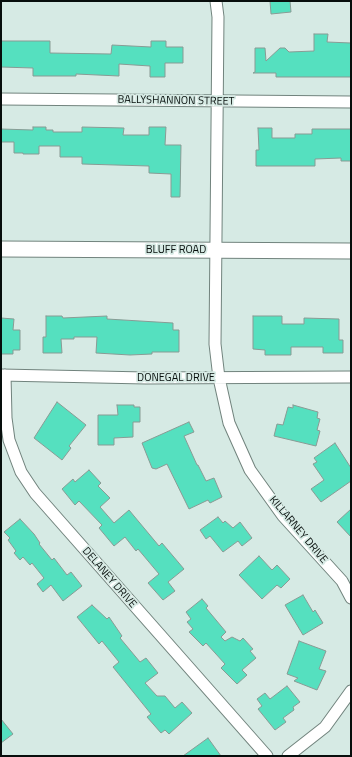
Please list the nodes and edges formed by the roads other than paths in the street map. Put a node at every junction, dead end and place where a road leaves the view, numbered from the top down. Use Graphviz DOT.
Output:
graph roads {
  1 [pos="216,1"];
  2 [pos="1,99"];
  3 [pos="217,102"];
  4 [pos="351,102"];
  5 [pos="1,249"];
  6 [pos="217,250"];
  7 [pos="351,251"];
  8 [pos="3,375"];
  9 [pos="351,377"];
  10 [pos="219,378"];
  11 [pos="351,598"];
  12 [pos="351,691"];
  13 [pos="267,756"];
  14 [pos="288,756"];
  1 -- 3 [label="street, KILLARNEY DRIVE"];
  2 -- 3 [label="street, BALLYSHANNON STREET"];
  3 -- 4 [label="street, BALLYSHANNON STREET"];
  3 -- 6 [label="street, KILLARNEY DRIVE"];
  5 -- 6 [label="main road, BLUFF ROAD"];
  6 -- 7 [label="main road, BLUFF ROAD"];
  6 -- 10 [label="street, KILLARNEY DRIVE"];
  8 -- 10 [label="street, DONEGAL DRIVE"];
  8 -- 13 [label="street, DELANEY DRIVE"];
  9 -- 10 [label="street, DONEGAL DRIVE"];
  10 -- 11 [label="street, KILLARNEY DRIVE"];
  12 -- 14 [label="street"];
}
